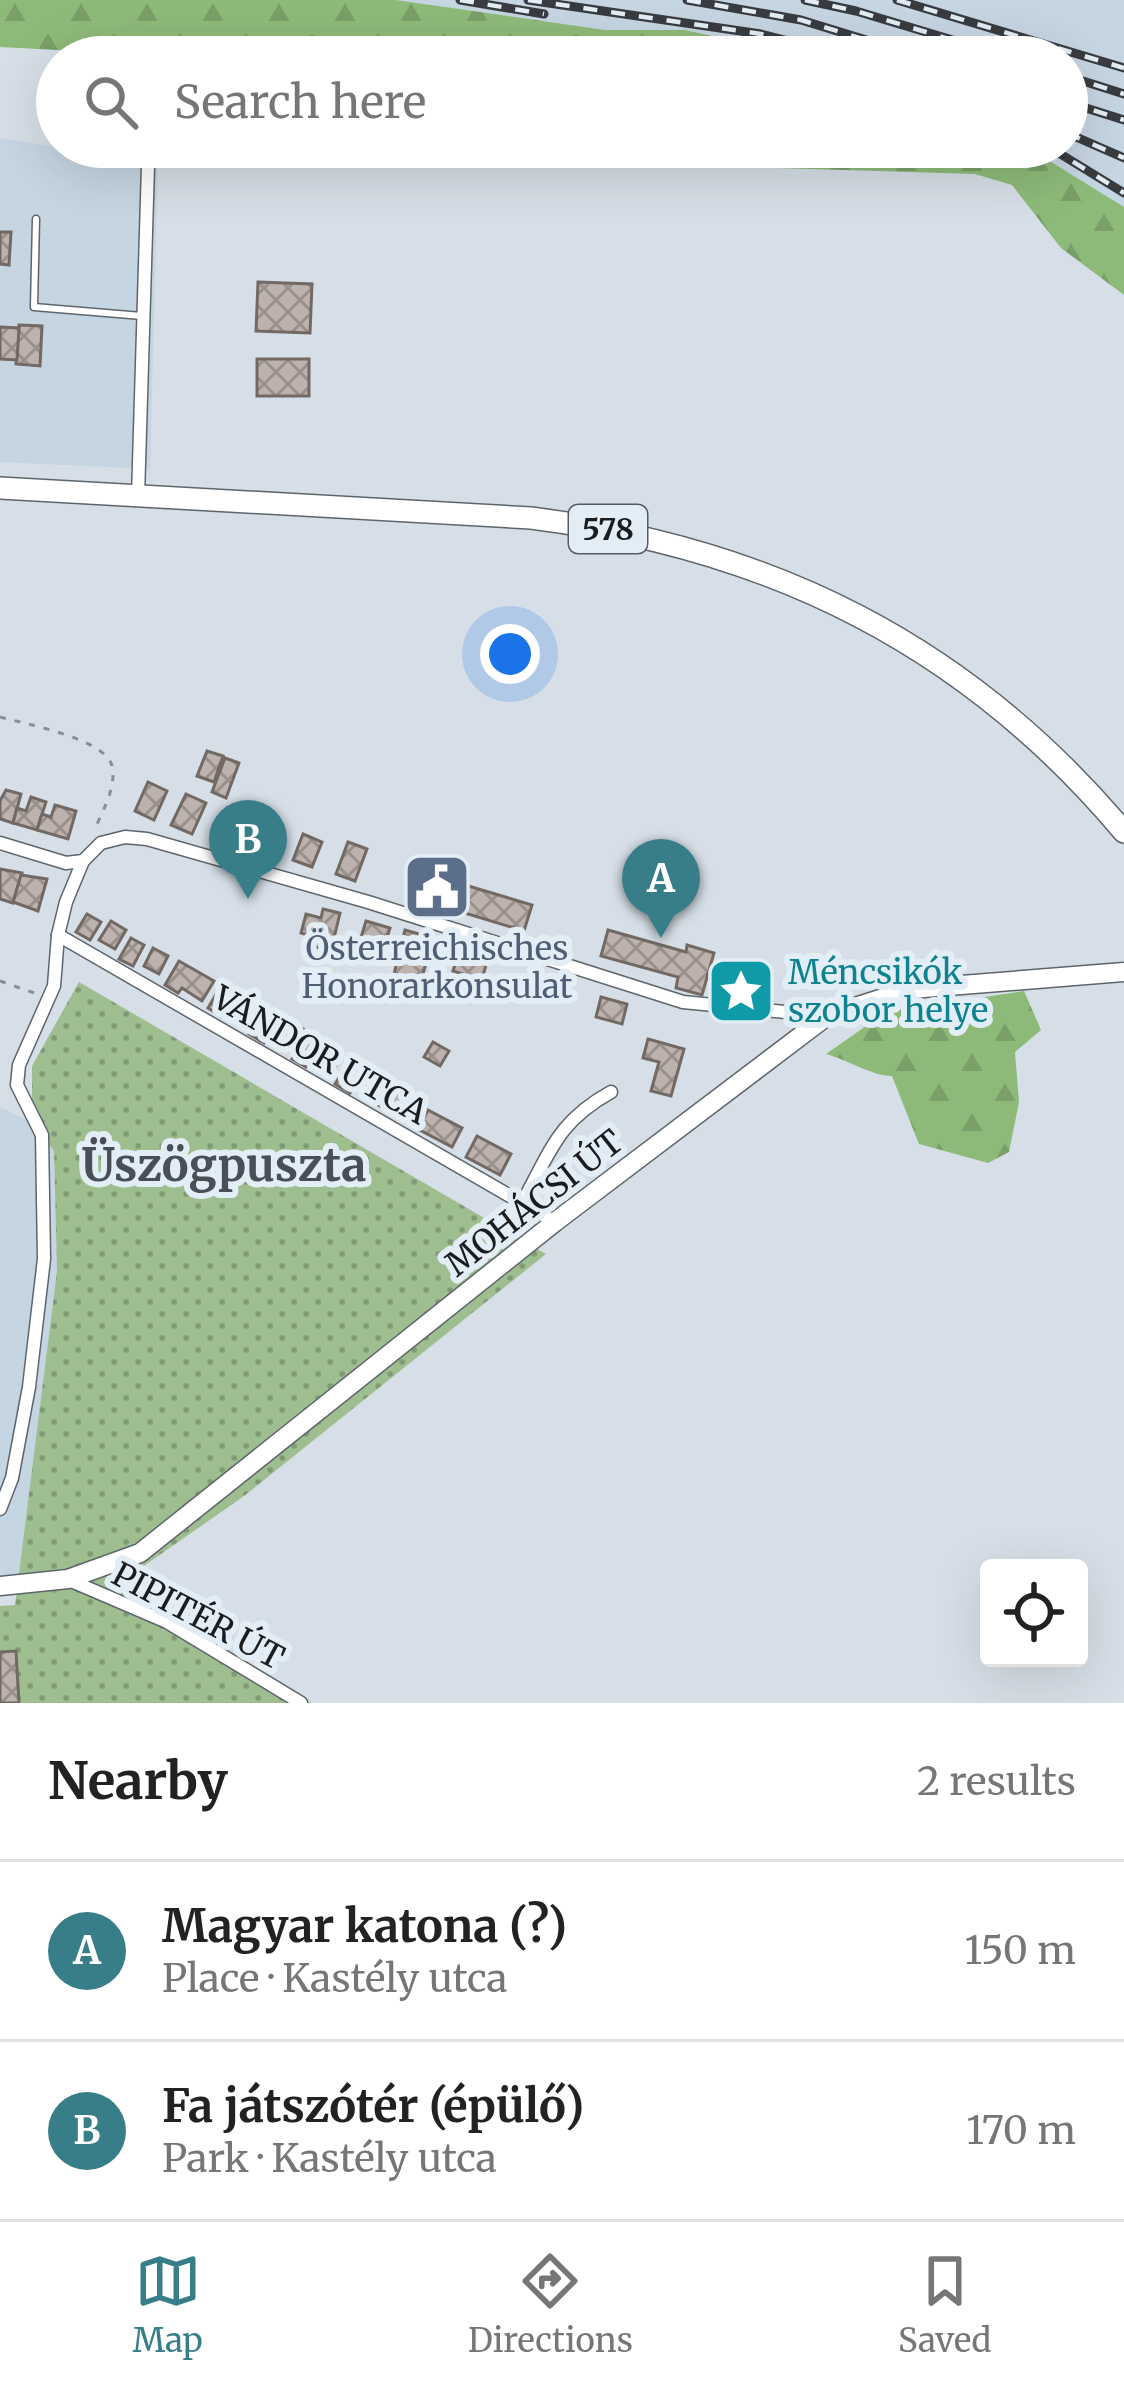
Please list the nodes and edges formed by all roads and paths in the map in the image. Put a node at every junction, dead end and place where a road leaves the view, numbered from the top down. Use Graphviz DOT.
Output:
graph roads {
  1 [pos="148,168"];
  2 [pos="36,219"];
  3 [pos="142,316"];
  4 [pos="0,488"];
  5 [pos="138,496"];
  6 [pos="0,716"];
  7 [pos="1124,832"];
  8 [pos="0,843"];
  9 [pos="83,861"];
  10 [pos="58,935"];
  11 [pos="1124,969"];
  12 [pos="0,981"];
  13 [pos="50,998"];
  14 [pos="827,1016"];
  15 [pos="611,1092"];
  16 [pos="522,1203"];
  17 [pos="555,1222"];
  18 [pos="0,1509"];
  19 [pos="68,1579"];
  20 [pos="0,1586"];
  21 [pos="301,1703"];
  1 -- 3 [label="street"];
  2 -- 3 [label="lane"];
  3 -- 5 [label="street"];
  4 -- 5 [label="main road, 578"];
  5 -- 7 [label="main road, 578"];
  6 -- 9 [label="path"];
  8 -- 9 [label="street"];
  9 -- 10 [label="street"];
  9 -- 14 [label="street"];
  10 -- 13 [label="street"];
  10 -- 16 [label="street, VÁNDOR UTCA"];
  11 -- 14 [label="main road, MOHÁCSI ÚT"];
  12 -- 13 [label="path"];
  13 -- 18 [label="street"];
  14 -- 17 [label="main road, MOHÁCSI ÚT"];
  15 -- 16 [label="street"];
  16 -- 17 [label="street, VÁNDOR UTCA"];
  17 -- 19 [label="main road, MOHÁCSI ÚT"];
  19 -- 20 [label="main road, MOHÁCSI ÚT"];
  19 -- 21 [label="street, PIPITÉR ÚT"];
}
